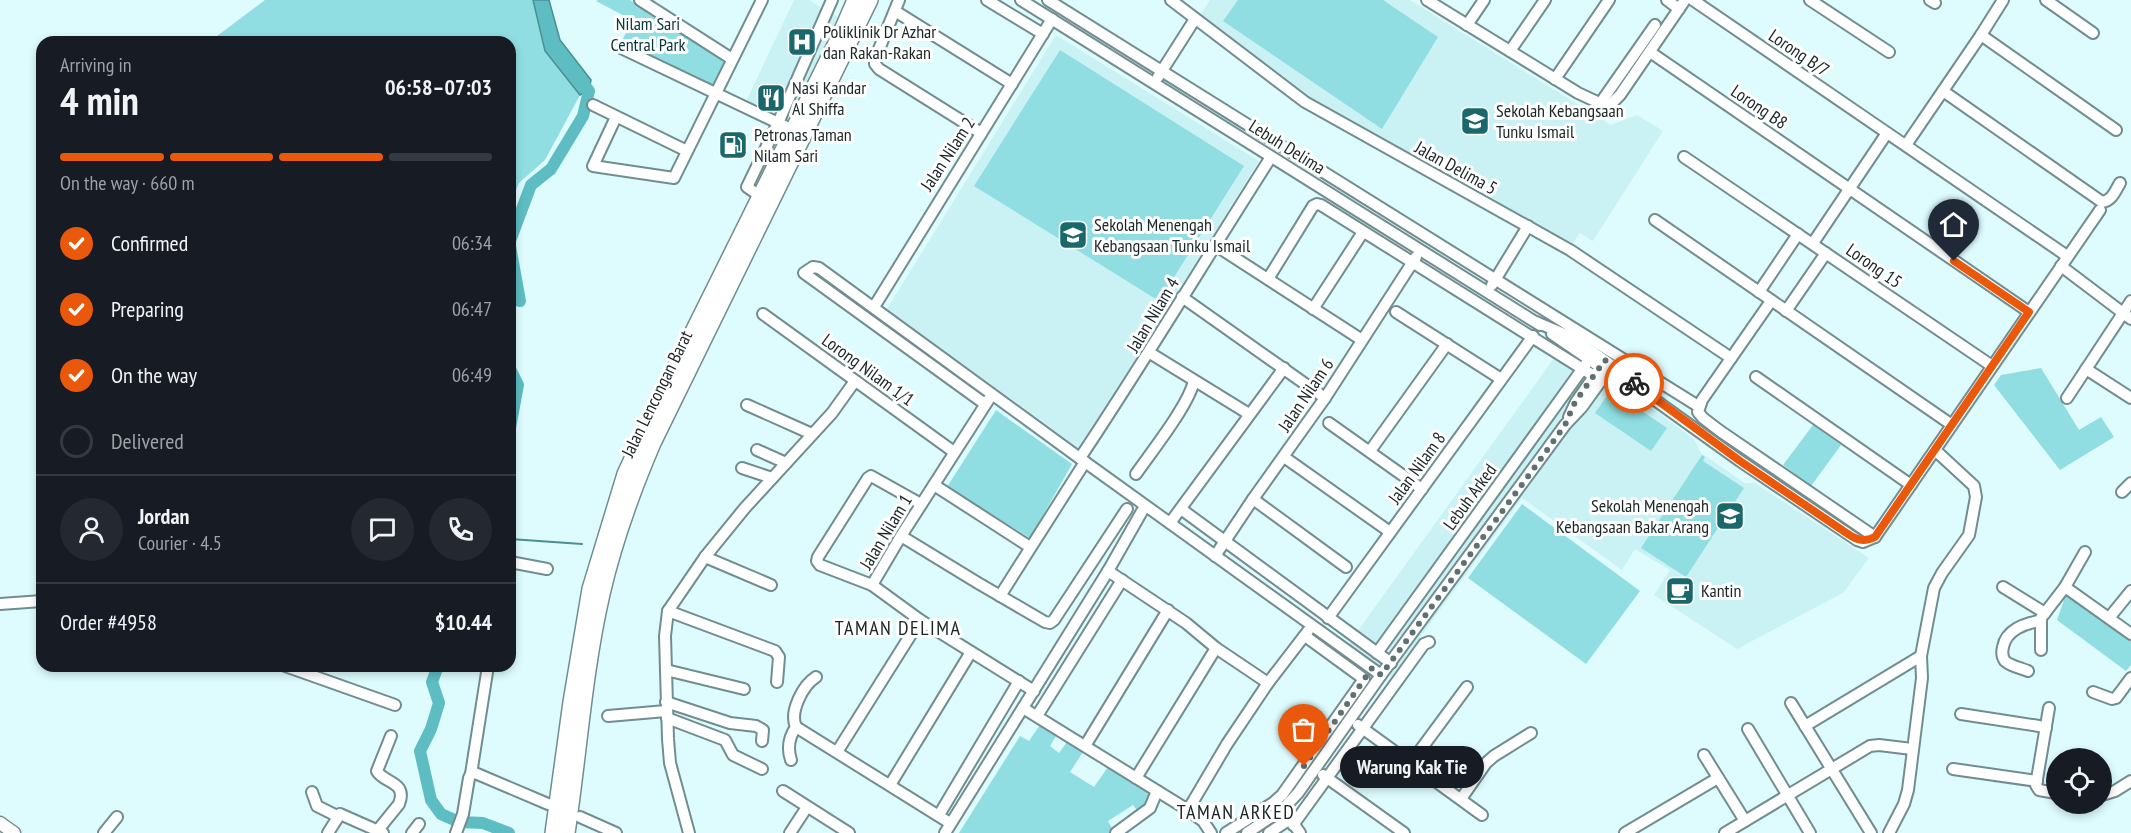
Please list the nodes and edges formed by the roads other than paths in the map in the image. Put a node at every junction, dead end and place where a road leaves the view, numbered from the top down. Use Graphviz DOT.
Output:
graph roads {
  1 [pos="640,0"];
  2 [pos="762,0"];
  3 [pos="832,0"];
  4 [pos="855,0"];
  5 [pos="870,0"];
  6 [pos="899,0"];
  7 [pos="987,0"];
  8 [pos="1021,0"];
  9 [pos="1048,0"];
  10 [pos="1171,0"];
  11 [pos="1427,0"];
  12 [pos="1484,0"];
  13 [pos="1545,0"];
  14 [pos="1609,0"];
  15 [pos="1666,0"];
  16 [pos="1693,0"];
  17 [pos="1810,0"];
  18 [pos="2003,0"];
  19 [pos="2046,0"];
  20 [pos="1682,4"];
  21 [pos="895,11"];
  22 [pos="1052,19"];
  23 [pos="1195,19"];
  24 [pos="1467,25"];
  25 [pos="1655,25"];
  26 [pos="2093,33"];
  27 [pos="1043,34"];
  28 [pos="1981,35"];
  29 [pos="621,48"];
  30 [pos="1510,51"];
  31 [pos="1650,52"];
  32 [pos="1889,52"];
  33 [pos="732,59"];
  34 [pos="1162,71"];
  35 [pos="1555,79"];
  36 [pos="1154,83"];
  37 [pos="1012,84"];
  38 [pos="1943,91"];
  39 [pos="715,93"];
  40 [pos="593,105"];
  41 [pos="1604,106"];
  42 [pos="616,117"];
  43 [pos="778,123"];
  44 [pos="793,130"];
  45 [pos="2116,130"];
  46 [pos="981,133"];
  47 [pos="1887,133"];
  48 [pos="1906,145"];
  49 [pos="687,152"];
  50 [pos="1271,157"];
  51 [pos="1684,157"];
  52 [pos="2120,183"];
  53 [pos="1850,189"];
  54 [pos="760,196"];
  55 [pos="2100,210"];
  56 [pos="1654,220"];
  57 [pos="1528,226"];
  58 [pos="1363,232"];
  59 [pos="1798,234"];
  60 [pos="1813,243"];
  61 [pos="1215,245"];
  62 [pos="1421,250"];
  63 [pos="1826,253"];
  64 [pos="2064,261"];
  65 [pos="1412,262"];
  66 [pos="1268,279"];
  67 [pos="1495,279"];
  68 [pos="1759,292"];
  69 [pos="1488,293"];
  70 [pos="1182,297"];
  71 [pos="1770,301"];
  72 [pos="2131,301"];
  73 [pos="874,307"];
  74 [pos="1313,309"];
  75 [pos="1786,311"];
  76 [pos="1396,312"];
  77 [pos="2029,312"];
  78 [pos="763,314"];
  79 [pos="2127,316"];
  80 [pos="1536,322"];
  81 [pos="1533,336"];
  82 [pos="1362,340"];
  83 [pos="1447,344"];
  84 [pos="1150,353"];
  85 [pos="1731,358"];
  86 [pos="1586,364"];
  87 [pos="1992,366"];
  88 [pos="1284,368"];
  89 [pos="1604,368"];
  90 [pos="2086,369"];
  91 [pos="1756,377"];
  92 [pos="1501,380"];
  93 [pos="855,381"];
  94 [pos="1194,381"];
  95 [pos="992,393"];
  96 [pos="1326,398"];
  97 [pos="2067,398"];
  98 [pos="2131,398"];
  99 [pos="985,404"];
  100 [pos="747,405"];
  101 [pos="1699,411"];
  102 [pos="1249,414"];
  103 [pos="1329,423"];
  104 [pos="1952,425"];
  105 [pos="812,434"];
  106 [pos="757,450"];
  107 [pos="1935,450"];
  108 [pos="1370,451"];
  109 [pos="954,452"];
  110 [pos="1284,457"];
  111 [pos="1082,460"];
  112 [pos="786,463"];
  113 [pos="742,468"];
  114 [pos="1136,474"];
  115 [pos="772,478"];
  116 [pos="2131,483"];
  117 [pos="1911,484"];
  118 [pos="934,485"];
  119 [pos="1422,489"];
  120 [pos="2122,492"];
  121 [pos="1253,499"];
  122 [pos="921,504"];
  123 [pos="1145,506"];
  124 [pos="1127,509"];
  125 [pos="1181,509"];
  126 [pos="1170,523"];
  127 [pos="1390,532"];
  128 [pos="902,536"];
  129 [pos="1875,537"];
  130 [pos="1224,541"];
  131 [pos="1030,547"];
  132 [pos="2085,552"];
  133 [pos="1215,555"];
  134 [pos="705,557"];
  135 [pos="516,563"];
  136 [pos="1346,567"];
  137 [pos="547,569"];
  138 [pos="1108,571"];
  139 [pos="1122,580"];
  140 [pos="771,585"];
  141 [pos="873,585"];
  142 [pos="2003,587"];
  143 [pos="2065,587"];
  144 [pos="2131,591"];
  145 [pos="1000,596"];
  146 [pos="36,602"];
  147 [pos="0,604"];
  148 [pos="1168,610"];
  149 [pos="668,611"];
  150 [pos="2043,617"];
  151 [pos="1328,618"];
  152 [pos="2109,618"];
  153 [pos="920,620"];
  154 [pos="1313,625"];
  155 [pos="2131,634"];
  156 [pos="1305,636"];
  157 [pos="1429,642"];
  158 [pos="1216,648"];
  159 [pos="2041,650"];
  160 [pos="971,652"];
  161 [pos="1377,653"];
  162 [pos="1921,656"];
  163 [pos="1390,663"];
  164 [pos="666,669"];
  165 [pos="1377,671"];
  166 [pos="2028,671"];
  167 [pos="302,672"];
  168 [pos="487,672"];
  169 [pos="816,677"];
  170 [pos="2131,678"];
  171 [pos="1364,679"];
  172 [pos="1019,681"];
  173 [pos="777,682"];
  174 [pos="1268,683"];
  175 [pos="1467,687"];
  176 [pos="744,689"];
  177 [pos="1034,691"];
  178 [pos="2093,692"];
  179 [pos="1791,703"];
  180 [pos="395,705"];
  181 [pos="1023,708"];
  182 [pos="2049,708"];
  183 [pos="666,710"];
  184 [pos="1961,714"];
  185 [pos="608,716"];
  186 [pos="1037,716"];
  187 [pos="1350,720"];
  188 [pos="1805,726"];
  189 [pos="796,727"];
  190 [pos="1362,728"];
  191 [pos="2046,728"];
  192 [pos="1748,729"];
  193 [pos="1531,733"];
  194 [pos="391,736"];
  195 [pos="762,741"];
  196 [pos="1085,746"];
  197 [pos="1912,749"];
  198 [pos="837,752"];
  199 [pos="1704,755"];
  200 [pos="791,760"];
  201 [pos="1410,764"];
  202 [pos="762,769"];
  203 [pos="1832,769"];
  204 [pos="1953,769"];
  205 [pos="1316,770"];
  206 [pos="471,774"];
  207 [pos="1136,778"];
  208 [pos="1327,778"];
  209 [pos="1718,778"];
  210 [pos="2131,781"];
  211 [pos="2037,782"];
  212 [pos="890,785"];
  213 [pos="783,791"];
  214 [pos="1157,791"];
  215 [pos="2046,791"];
  216 [pos="312,792"];
  217 [pos="2112,792"];
  218 [pos="1788,796"];
  219 [pos="1461,799"];
  220 [pos="548,804"];
  221 [pos="807,807"];
  222 [pos="1282,808"];
  223 [pos="1188,810"];
  224 [pos="939,815"];
  225 [pos="1482,815"];
  226 [pos="337,816"];
  227 [pos="117,817"];
  228 [pos="580,818"];
  229 [pos="1745,821"];
  230 [pos="0,823"];
  231 [pos="1294,826"];
  232 [pos="948,828"];
  233 [pos="380,831"];
  234 [pos="14,833"];
  235 [pos="104,833"];
  236 [pos="328,833"];
  237 [pos="456,833"];
  238 [pos="553,833"];
  239 [pos="567,833"];
  240 [pos="616,833"];
  241 [pos="689,833"];
  242 [pos="790,833"];
  243 [pos="849,833"];
  244 [pos="1116,833"];
  245 [pos="1211,833"];
  246 [pos="1226,833"];
  247 [pos="1247,833"];
  248 [pos="1269,833"];
  249 [pos="1404,833"];
  250 [pos="1625,833"];
  251 [pos="1725,833"];
  252 [pos="1810,833"];
  253 [pos="1871,833"];
  254 [pos="1889,833"];
  1 -- 33 [label="street"];
  2 -- 33 [label="street"];
  3 -- 43 [label="street"];
  4 -- 44 [label="highway, Jalan Lencongan Barat"];
  5 -- 239 [label="highway, Jalan Lencongan Barat"];
  6 -- 21 [label="street"];
  7 -- 27 [label="street"];
  8 -- 22 [label="street, Lebuh Delima"];
  9 -- 34 [label="street"];
  10 -- 23 [label="street, Jalan Delima 5"];
  11 -- 24 [label="street"];
  12 -- 24 [label="street"];
  13 -- 30 [label="street"];
  14 -- 35 [label="street"];
  15 -- 20 [label="street"];
  16 -- 47 [label="street, Lorong B/7"];
  17 -- 32 [label="street"];
  18 -- 28 [label="street"];
  19 -- 26 [label="street"];
  20 -- 31 [label="street"];
  21 -- 37 [label="street"];
  21 -- 46 [label="street"];
  22 -- 27 [label="street, Jalan Nilam 2"];
  22 -- 36 [label="street, Lebuh Delima"];
  23 -- 34 [label="street"];
  23 -- 57 [label="street, Jalan Delima 5"];
  24 -- 30 [label="street"];
  25 -- 41 [label="street"];
  27 -- 37 [label="street, Jalan Nilam 2"];
  28 -- 38 [label="street"];
  28 -- 45 [label="street"];
  29 -- 39 [label="street"];
  30 -- 35 [label="street"];
  31 -- 41 [label="street"];
  31 -- 53 [label="street, Lorong B8"];
  33 -- 39 [label="street"];
  34 -- 36 [label="street"];
  34 -- 67 [label="street"];
  35 -- 41 [label="street"];
  36 -- 50 [label="street, Lebuh Delima"];
  37 -- 46 [label="street, Jalan Nilam 2"];
  38 -- 48 [label="street"];
  38 -- 52 [label="street"];
  39 -- 43 [label="street"];
  39 -- 49 [label="street"];
  40 -- 42 [label="street"];
  42 -- 49 [label="street"];
  42 -- 49 [label="street"];
  43 -- 44 [label="street"];
  43 -- 54 [label="street"];
  44 -- 54 [label="highway, Jalan Lencongan Barat"];
  46 -- 73 [label="street, Jalan Nilam 2"];
  47 -- 48 [label="street, Lorong B/7"];
  47 -- 53 [label="street"];
  48 -- 64 [label="street, Lorong B/7"];
  50 -- 61 [label="street, Jalan Nilam 4"];
  50 -- 62 [label="street, Lebuh Delima"];
  51 -- 59 [label="street, Lorong 15"];
  53 -- 60 [label="street"];
  53 -- 77 [label="street, Lorong B8"];
  54 -- 238 [label="highway, Jalan Lencongan Barat"];
  55 -- 64 [label="street"];
  56 -- 68 [label="street"];
  57 -- 67 [label="street"];
  57 -- 85 [label="street, Jalan Delima 5"];
  58 -- 65 [label="street, Lebuh Delima"];
  58 -- 66 [label="street, Lebuh Delima"];
  58 -- 74 [label="street"];
  59 -- 60 [label="street, Lorong 15"];
  59 -- 68 [label="street"];
  60 -- 63 [label="street, Lorong 15"];
  61 -- 66 [label="street"];
  61 -- 70 [label="street, Jalan Nilam 4"];
  62 -- 65 [label="street, Jalan Nilam 6"];
  62 -- 69 [label="street, Lebuh Delima"];
  63 -- 75 [label="street"];
  63 -- 87 [label="street, Lorong 15"];
  64 -- 77 [label="street"];
  64 -- 79 [label="street, Lorong B/7"];
  65 -- 81 [label="street, Lebuh Delima"];
  65 -- 82 [label="street, Jalan Nilam 6"];
  66 -- 74 [label="street"];
  67 -- 69 [label="street"];
  67 -- 101 [label="street"];
  68 -- 71 [label="street"];
  69 -- 80 [label="street, Lebuh Delima"];
  70 -- 84 [label="street, Jalan Nilam 4"];
  70 -- 88 [label="street"];
  71 -- 75 [label="street"];
  71 -- 85 [label="street"];
  72 -- 79 [label="street"];
  73 -- 95 [label="street"];
  73 -- 99 [label="street"];
  74 -- 82 [label="street"];
  75 -- 104 [label="street"];
  76 -- 83 [label="street"];
  77 -- 87 [label="street"];
  78 -- 93 [label="street, Lorong Nilam 1/1"];
  79 -- 90 [label="street"];
  80 -- 86 [label="street, Lebuh Delima"];
  80 -- 89 [label="street, Lebuh Delima"];
  81 -- 86 [label="street, Lebuh Delima"];
  81 -- 92 [label="street, Jalan Nilam 8"];
  82 -- 96 [label="street, Jalan Nilam 6"];
  83 -- 92 [label="street"];
  83 -- 108 [label="street"];
  84 -- 94 [label="street"];
  84 -- 111 [label="street, Jalan Nilam 4"];
  85 -- 101 [label="street"];
  86 -- 89 [label="street, Lebuh Delima"];
  86 -- 161 [label="street, Lebuh Arked"];
  87 -- 104 [label="street"];
  88 -- 96 [label="street"];
  88 -- 102 [label="street"];
  89 -- 129 [label="street, Lebuh Delima"];
  89 -- 163 [label="street, Lebuh Arked"];
  90 -- 97 [label="street"];
  90 -- 98 [label="street"];
  91 -- 117 [label="street"];
  92 -- 119 [label="street, Jalan Nilam 8"];
  93 -- 105 [label="street"];
  93 -- 109 [label="street, Lorong Nilam 1/1"];
  94 -- 102 [label="street"];
  94 -- 114 [label="street"];
  95 -- 99 [label="street, Jalan Nilam 1"];
  95 -- 111 [label="street"];
  96 -- 110 [label="street, Jalan Nilam 6"];
  99 -- 109 [label="street, Jalan Nilam 1"];
  100 -- 105 [label="street"];
  101 -- 129 [label="street"];
  102 -- 125 [label="street"];
  103 -- 108 [label="street"];
  104 -- 107 [label="street"];
  105 -- 112 [label="street"];
  106 -- 112 [label="street"];
  107 -- 117 [label="street"];
  107 -- 162 [label="street"];
  108 -- 119 [label="street"];
  109 -- 118 [label="street, Jalan Nilam 1"];
  110 -- 121 [label="street, Jalan Nilam 6"];
  110 -- 127 [label="street"];
  111 -- 123 [label="street"];
  111 -- 131 [label="street, Jalan Nilam 4"];
  112 -- 115 [label="street"];
  113 -- 115 [label="street"];
  115 -- 134 [label="street"];
  116 -- 120 [label="street"];
  117 -- 129 [label="street"];
  118 -- 122 [label="street, Jalan Nilam 1"];
  118 -- 131 [label="street"];
  119 -- 127 [label="street, Jalan Nilam 8"];
  121 -- 130 [label="street, Jalan Nilam 6"];
  121 -- 136 [label="street"];
  122 -- 128 [label="street, Jalan Nilam 1"];
  122 -- 141 [label="street"];
  123 -- 126 [label="street"];
  123 -- 138 [label="street"];
  124 -- 145 [label="street"];
  125 -- 126 [label="street"];
  125 -- 130 [label="street"];
  126 -- 133 [label="street"];
  127 -- 151 [label="street, Jalan Nilam 8"];
  128 -- 141 [label="street, Jalan Nilam 1"];
  128 -- 145 [label="street"];
  130 -- 133 [label="street, Jalan Nilam 6"];
  130 -- 151 [label="street"];
  131 -- 145 [label="street, Jalan Nilam 4"];
  132 -- 143 [label="street"];
  133 -- 154 [label="street"];
  134 -- 140 [label="street"];
  134 -- 149 [label="street"];
  135 -- 137 [label="street"];
  138 -- 139 [label="street"];
  138 -- 177 [label="street"];
  139 -- 148 [label="street"];
  139 -- 186 [label="street"];
  141 -- 153 [label="street, Jalan Nilam 1"];
  142 -- 150 [label="street"];
  143 -- 150 [label="street"];
  143 -- 152 [label="street"];
  144 -- 152 [label="street"];
  146 -- 147 [label="street"];
  148 -- 158 [label="street"];
  148 -- 196 [label="street"];
  149 -- 164 [label="street"];
  149 -- 173 [label="street"];
  150 -- 159 [label="street"];
  150 -- 166 [label="street"];
  151 -- 161 [label="street"];
  152 -- 155 [label="street"];
  153 -- 160 [label="street, Jalan Nilam 1"];
  153 -- 198 [label="street"];
  154 -- 156 [label="street"];
  154 -- 165 [label="street"];
  156 -- 171 [label="street"];
  156 -- 174 [label="street"];
  157 -- 190 [label="street"];
  158 -- 174 [label="street"];
  158 -- 207 [label="street"];
  160 -- 172 [label="street, Jalan Nilam 1"];
  160 -- 212 [label="street"];
  161 -- 163 [label="street"];
  162 -- 188 [label="street"];
  162 -- 197 [label="street"];
  163 -- 165 [label="street, Lebuh Arked"];
  164 -- 176 [label="street"];
  164 -- 183 [label="street"];
  165 -- 171 [label="street"];
  165 -- 187 [label="street, Lebuh Arked"];
  167 -- 180 [label="street"];
  168 -- 206 [label="street"];
  169 -- 189 [label="street"];
  170 -- 178 [label="street"];
  171 -- 246 [label="street"];
  172 -- 177 [label="street, Jalan Nilam 1"];
  172 -- 224 [label="street"];
  174 -- 223 [label="street"];
  175 -- 201 [label="street"];
  177 -- 181 [label="street"];
  179 -- 188 [label="street"];
  181 -- 186 [label="street"];
  181 -- 232 [label="street"];
  182 -- 191 [label="street"];
  183 -- 185 [label="street"];
  183 -- 195 [label="street"];
  183 -- 202 [label="street"];
  183 -- 241 [label="street"];
  184 -- 191 [label="street"];
  186 -- 196 [label="street"];
  187 -- 190 [label="street"];
  187 -- 205 [label="street, Lebuh Arked"];
  188 -- 203 [label="street"];
  189 -- 198 [label="street"];
  189 -- 200 [label="street"];
  190 -- 201 [label="street"];
  190 -- 208 [label="street"];
  191 -- 211 [label="street"];
  192 -- 218 [label="street"];
  193 -- 219 [label="street"];
  194 -- 233 [label="street"];
  196 -- 207 [label="street"];
  197 -- 203 [label="street"];
  197 -- 254 [label="street"];
  198 -- 212 [label="street"];
  199 -- 209 [label="street"];
  201 -- 219 [label="street"];
  203 -- 218 [label="street"];
  203 -- 253 [label="street"];
  204 -- 211 [label="street"];
  205 -- 208 [label="street"];
  205 -- 222 [label="street, Lebuh Arked"];
  206 -- 220 [label="street"];
  206 -- 237 [label="street"];
  207 -- 214 [label="street"];
  208 -- 231 [label="street"];
  208 -- 249 [label="street"];
  209 -- 229 [label="street"];
  209 -- 250 [label="street"];
  210 -- 217 [label="street"];
  211 -- 215 [label="street"];
  212 -- 224 [label="street"];
  213 -- 221 [label="street"];
  214 -- 223 [label="street"];
  214 -- 244 [label="street"];
  216 -- 226 [label="street"];
  218 -- 229 [label="street"];
  218 -- 252 [label="street"];
  219 -- 225 [label="street"];
  221 -- 242 [label="street"];
  221 -- 243 [label="street"];
  222 -- 231 [label="street"];
  222 -- 247 [label="street, Lebuh Arked"];
  223 -- 245 [label="street"];
  224 -- 232 [label="street"];
  226 -- 233 [label="street"];
  226 -- 236 [label="street"];
  227 -- 235 [label="street"];
  228 -- 240 [label="street"];
  229 -- 251 [label="street"];
  230 -- 234 [label="main road"];
  231 -- 248 [label="street"];
}
